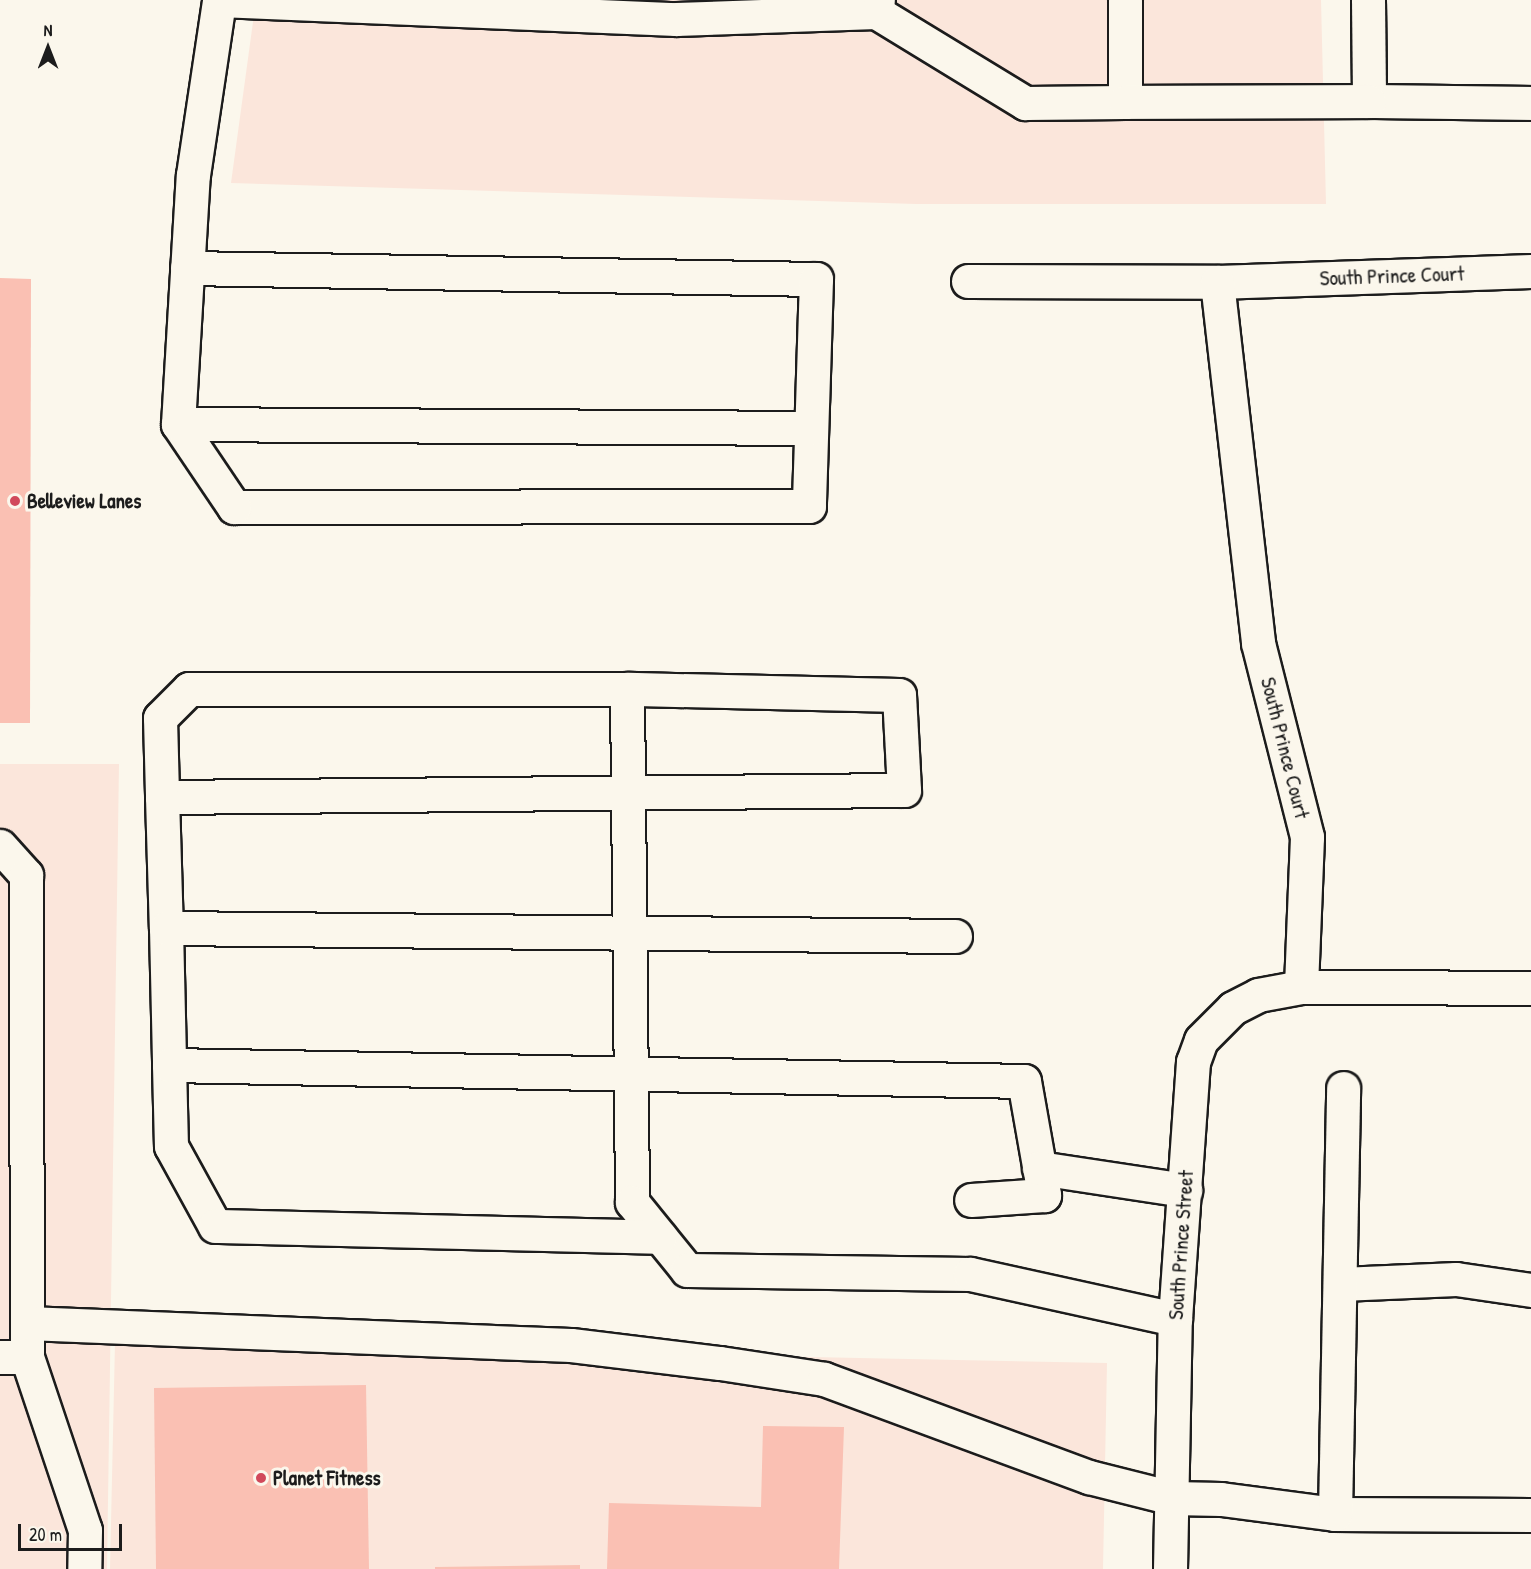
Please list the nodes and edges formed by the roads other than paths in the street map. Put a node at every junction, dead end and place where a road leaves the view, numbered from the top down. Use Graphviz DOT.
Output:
graph roads {
  1 [pos="219,0"];
  2 [pos="1125,0"];
  3 [pos="1368,0"];
  4 [pos="877,6"];
  5 [pos="1369,101"];
  6 [pos="1125,102"];
  7 [pos="1531,104"];
  8 [pos="188,268"];
  9 [pos="1531,272"];
  10 [pos="968,281"];
  11 [pos="1217,282"];
  12 [pos="178,424"];
  13 [pos="811,428"];
  14 [pos="627,689"];
  15 [pos="628,795"];
  16 [pos="162,797"];
  17 [pos="0,846"];
  18 [pos="166,928"];
  19 [pos="630,934"];
  20 [pos="955,936"];
  21 [pos="1301,987"];
  22 [pos="1531,988"];
  23 [pos="169,1065"];
  24 [pos="631,1074"];
  25 [pos="1343,1088"];
  26 [pos="1039,1168"];
  27 [pos="1185,1190"];
  28 [pos="971,1200"];
  29 [pos="660,1237"];
  30 [pos="1341,1284"];
  31 [pos="1531,1290"];
  32 [pos="1175,1318"];
  33 [pos="27,1323"];
  34 [pos="14,1357"];
  35 [pos="1172,1498"];
  36 [pos="1335,1514"];
  37 [pos="1531,1515"];
  38 [pos="84,1569"];
  39 [pos="1170,1569"];
  1 -- 4 [label="street"];
  1 -- 8 [label="street"];
  2 -- 6 [label="street"];
  3 -- 5 [label="street"];
  4 -- 6 [label="street"];
  5 -- 6 [label="street"];
  5 -- 7 [label="street"];
  8 -- 12 [label="street"];
  8 -- 13 [label="street"];
  9 -- 11 [label="street, South Prince Court"];
  10 -- 11 [label="street, South Prince Court"];
  11 -- 21 [label="street, South Prince Court"];
  12 -- 13 [label="street"];
  12 -- 13 [label="street"];
  14 -- 15 [label="street"];
  14 -- 15 [label="street"];
  14 -- 16 [label="street"];
  15 -- 16 [label="street"];
  15 -- 19 [label="street"];
  16 -- 18 [label="street"];
  17 -- 33 [label="street"];
  18 -- 19 [label="street"];
  18 -- 23 [label="street"];
  19 -- 20 [label="street"];
  19 -- 24 [label="street"];
  21 -- 22 [label="street"];
  21 -- 27 [label="street, South Prince Street"];
  23 -- 24 [label="street"];
  23 -- 29 [label="street"];
  24 -- 26 [label="street"];
  24 -- 29 [label="street"];
  25 -- 30 [label="street"];
  26 -- 27 [label="street"];
  26 -- 28 [label="street"];
  27 -- 32 [label="street, South Prince Street"];
  29 -- 32 [label="street"];
  30 -- 31 [label="street"];
  30 -- 36 [label="street"];
  32 -- 35 [label="street, South Prince Street"];
  33 -- 34 [label="street"];
  33 -- 35 [label="street"];
  34 -- 38 [label="street"];
  35 -- 36 [label="street"];
  35 -- 39 [label="street, South Prince Street"];
  36 -- 37 [label="street"];
}
